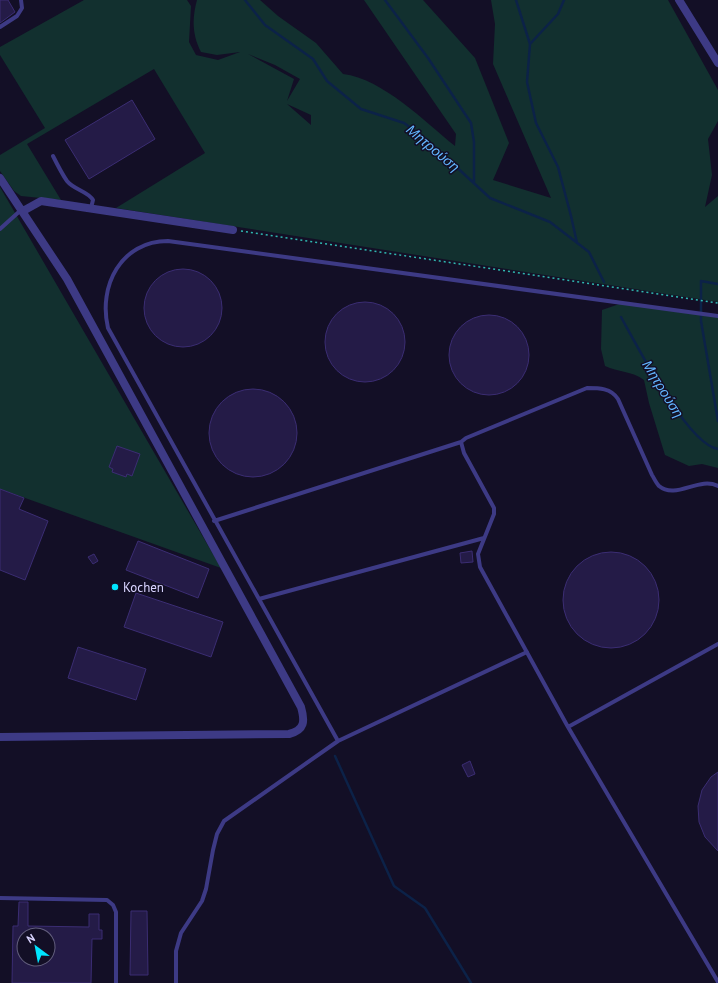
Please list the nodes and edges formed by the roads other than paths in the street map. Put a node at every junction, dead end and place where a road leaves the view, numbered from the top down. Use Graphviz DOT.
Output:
graph roads {
  1 [pos="21,0"];
  2 [pos="679,0"];
  3 [pos="0,27"];
  4 [pos="718,63"];
  5 [pos="52,156"];
  6 [pos="0,178"];
  7 [pos="90,208"];
  8 [pos="22,210"];
  9 [pos="0,229"];
  10 [pos="233,230"];
  11 [pos="718,316"];
  12 [pos="461,442"];
  13 [pos="718,486"];
  14 [pos="214,520"];
  15 [pos="484,538"];
  16 [pos="259,599"];
  17 [pos="718,644"];
  18 [pos="527,652"];
  19 [pos="568,727"];
  20 [pos="0,737"];
  21 [pos="338,741"];
  22 [pos="0,898"];
  23 [pos="718,982"];
  24 [pos="116,983"];
  25 [pos="176,983"];
  1 -- 3 [label="lane"];
  2 -- 4 [label="street"];
  5 -- 7 [label="lane"];
  6 -- 8 [label="street"];
  7 -- 8 [label="street"];
  7 -- 10 [label="street"];
  8 -- 9 [label="lane"];
  8 -- 20 [label="street"];
  11 -- 14 [label="lane"];
  12 -- 13 [label="lane"];
  12 -- 14 [label="lane"];
  12 -- 15 [label="lane"];
  14 -- 16 [label="lane"];
  15 -- 16 [label="lane"];
  15 -- 18 [label="lane"];
  16 -- 21 [label="lane"];
  17 -- 19 [label="lane"];
  18 -- 19 [label="lane"];
  18 -- 21 [label="lane"];
  19 -- 23 [label="lane"];
  21 -- 25 [label="lane"];
  22 -- 24 [label="lane"];
}
